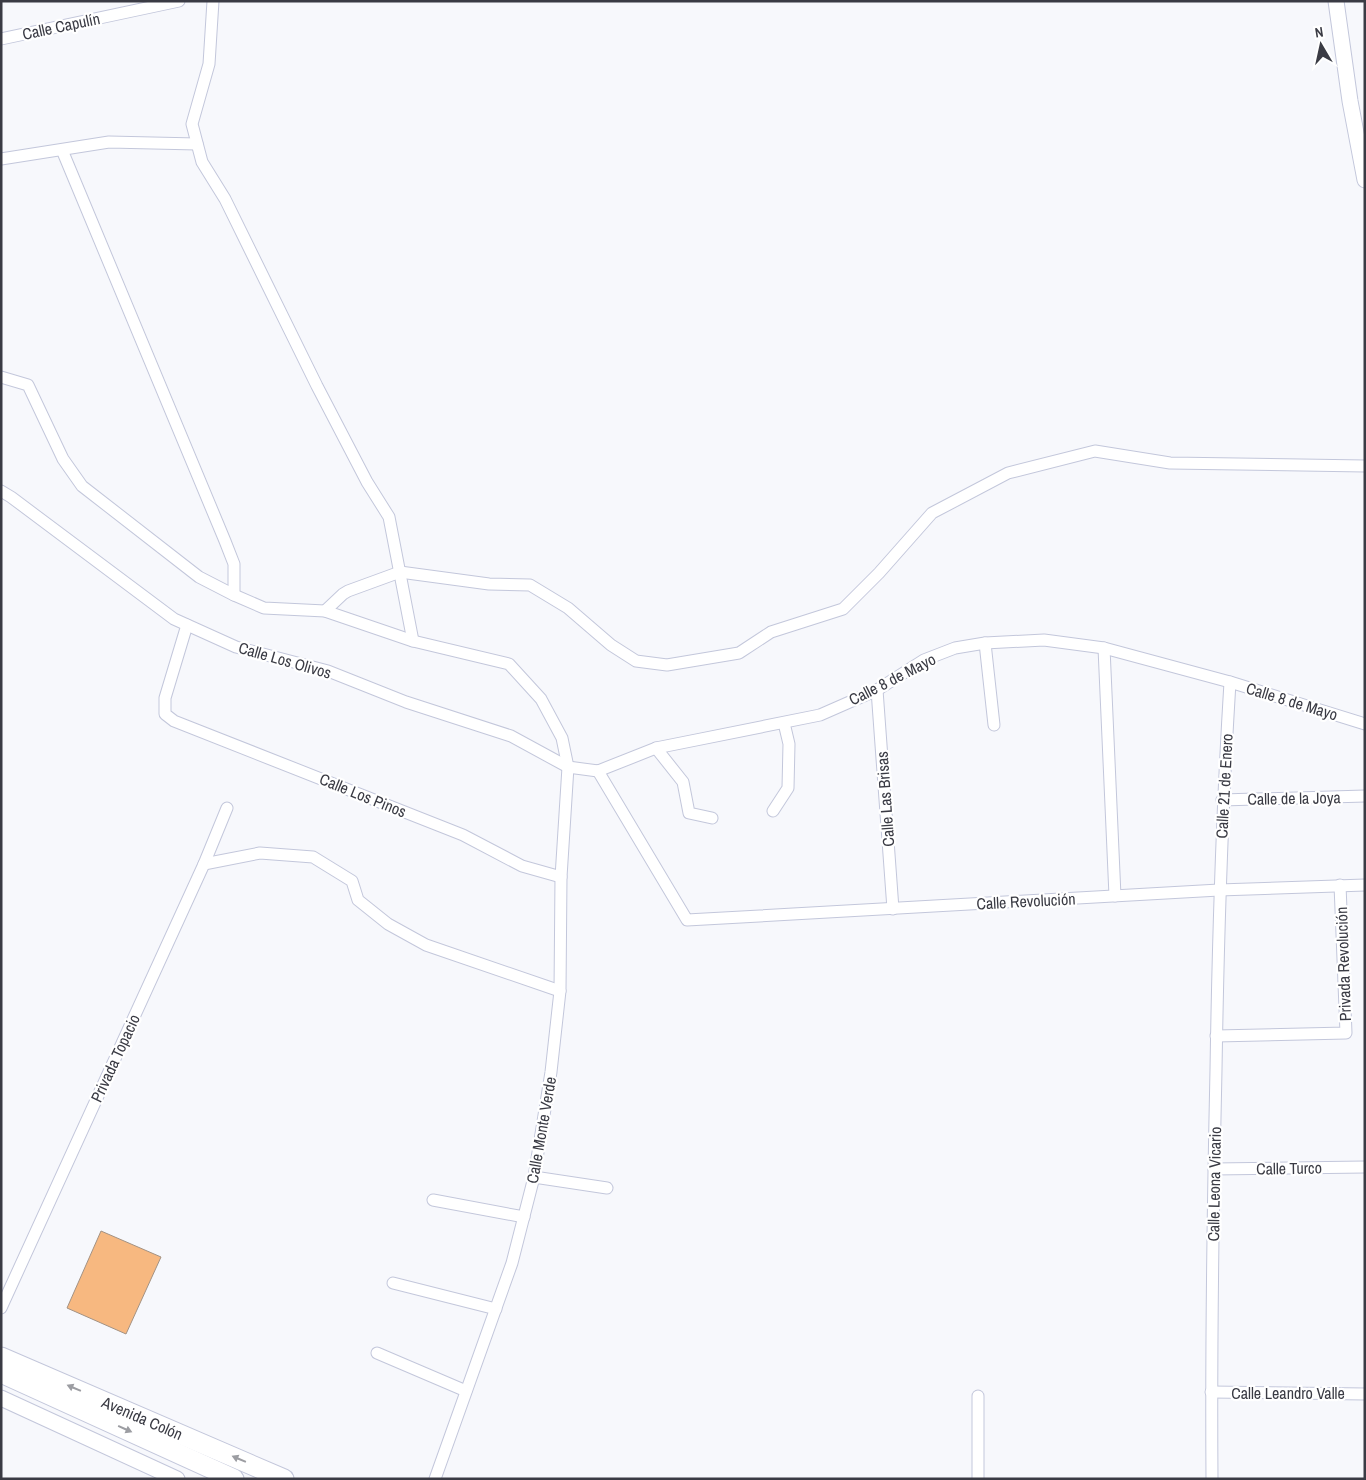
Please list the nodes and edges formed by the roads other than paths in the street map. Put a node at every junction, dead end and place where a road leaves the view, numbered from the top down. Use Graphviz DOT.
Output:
graph roads {
  1 [pos="179,1"];
  2 [pos="213,1"];
  3 [pos="1336,1"];
  4 [pos="1,39"];
  5 [pos="197,144"];
  6 [pos="62,150"];
  7 [pos="1,159"];
  8 [pos="1365,180"];
  9 [pos="1,377"];
  10 [pos="1365,466"];
  11 [pos="1,491"];
  12 [pos="400,572"];
  13 [pos="234,595"];
  14 [pos="325,611"];
  15 [pos="187,625"];
  16 [pos="413,642"];
  17 [pos="985,643"];
  18 [pos="1104,648"];
  19 [pos="1230,682"];
  20 [pos="878,690"];
  21 [pos="784,723"];
  22 [pos="1365,724"];
  23 [pos="994,725"];
  24 [pos="656,748"];
  25 [pos="568,767"];
  26 [pos="598,771"];
  27 [pos="1365,796"];
  28 [pos="1222,800"];
  29 [pos="227,808"];
  30 [pos="773,811"];
  31 [pos="712,818"];
  32 [pos="204,864"];
  33 [pos="561,877"];
  34 [pos="1340,885"];
  35 [pos="1365,885"];
  36 [pos="1219,890"];
  37 [pos="1115,896"];
  38 [pos="893,909"];
  39 [pos="560,991"];
  40 [pos="1216,1036"];
  41 [pos="1365,1167"];
  42 [pos="1214,1169"];
  43 [pos="534,1177"];
  44 [pos="607,1188"];
  45 [pos="433,1200"];
  46 [pos="524,1217"];
  47 [pos="393,1283"];
  48 [pos="1,1308"];
  49 [pos="496,1308"];
  50 [pos="377,1353"];
  51 [pos="1,1357"];
  52 [pos="1,1373"];
  53 [pos="466,1391"];
  54 [pos="1211,1392"];
  55 [pos="1365,1394"];
  56 [pos="978,1396"];
  57 [pos="1,1398"];
  58 [pos="177,1479"];
  59 [pos="234,1479"];
  60 [pos="284,1479"];
  61 [pos="436,1479"];
  62 [pos="978,1479"];
  63 [pos="1212,1479"];
  1 -- 4 [label="street, Calle Capulín"];
  2 -- 5 [label="street"];
  3 -- 8 [label="street"];
  5 -- 6 [label="street"];
  5 -- 12 [label="street"];
  6 -- 7 [label="street"];
  6 -- 13 [label="street"];
  9 -- 13 [label="street, Calle Monte Verde"];
  10 -- 12 [label="street"];
  11 -- 15 [label="street, Calle Los Olivos"];
  12 -- 14 [label="street"];
  12 -- 16 [label="street"];
  13 -- 14 [label="street, Calle Monte Verde"];
  14 -- 16 [label="street, Calle Monte Verde"];
  15 -- 25 [label="street, Calle Los Olivos"];
  15 -- 33 [label="street, Calle Los Pinos"];
  16 -- 25 [label="street, Calle Monte Verde"];
  17 -- 18 [label="street, Calle 8 de Mayo"];
  17 -- 20 [label="street, Calle 8 de Mayo"];
  17 -- 23 [label="street"];
  18 -- 19 [label="street, Calle 8 de Mayo"];
  18 -- 37 [label="street"];
  19 -- 22 [label="street, Calle 8 de Mayo"];
  19 -- 28 [label="street, Calle 21 de Enero"];
  20 -- 21 [label="street, Calle 8 de Mayo"];
  20 -- 38 [label="street, Calle Las Brisas"];
  21 -- 24 [label="street, Calle 8 de Mayo"];
  21 -- 30 [label="street"];
  24 -- 26 [label="street, Calle 8 de Mayo"];
  24 -- 31 [label="street"];
  25 -- 26 [label="street, Calle Los Olivos"];
  25 -- 33 [label="street, Calle Monte Verde"];
  26 -- 38 [label="street, Calle Revolución"];
  27 -- 28 [label="street, Calle de la Joya"];
  28 -- 36 [label="street, Calle 21 de Enero"];
  29 -- 32 [label="street, Privada Topacio"];
  32 -- 39 [label="street"];
  32 -- 48 [label="street, Privada Topacio"];
  33 -- 39 [label="street, Calle Monte Verde"];
  34 -- 35 [label="street, Calle Revolución"];
  34 -- 36 [label="street, Calle Revolución"];
  34 -- 40 [label="street, Privada Revolución"];
  36 -- 37 [label="street, Calle Revolución"];
  36 -- 40 [label="street, Calle Leona Vicario"];
  37 -- 38 [label="street, Calle Revolución"];
  39 -- 43 [label="street, Calle Monte Verde"];
  40 -- 42 [label="street, Calle Leona Vicario"];
  41 -- 42 [label="street, Calle Turco"];
  42 -- 54 [label="street, Calle Leona Vicario"];
  43 -- 44 [label="street"];
  43 -- 46 [label="street, Calle Monte Verde"];
  45 -- 46 [label="street"];
  46 -- 49 [label="street, Calle Monte Verde"];
  47 -- 49 [label="street"];
  49 -- 53 [label="street, Calle Monte Verde"];
  50 -- 53 [label="street"];
  60 -- 51 [label="main road, Avenida Colón, one-way"];
  52 -- 59 [label="main road, Avenida Colón, one-way"];
  53 -- 61 [label="street, Calle Monte Verde"];
  54 -- 55 [label="street, Calle Leandro Valle"];
  54 -- 63 [label="street, Calle Leona Vicario"];
  56 -- 62 [label="street"];
  57 -- 58 [label="street"];
}
